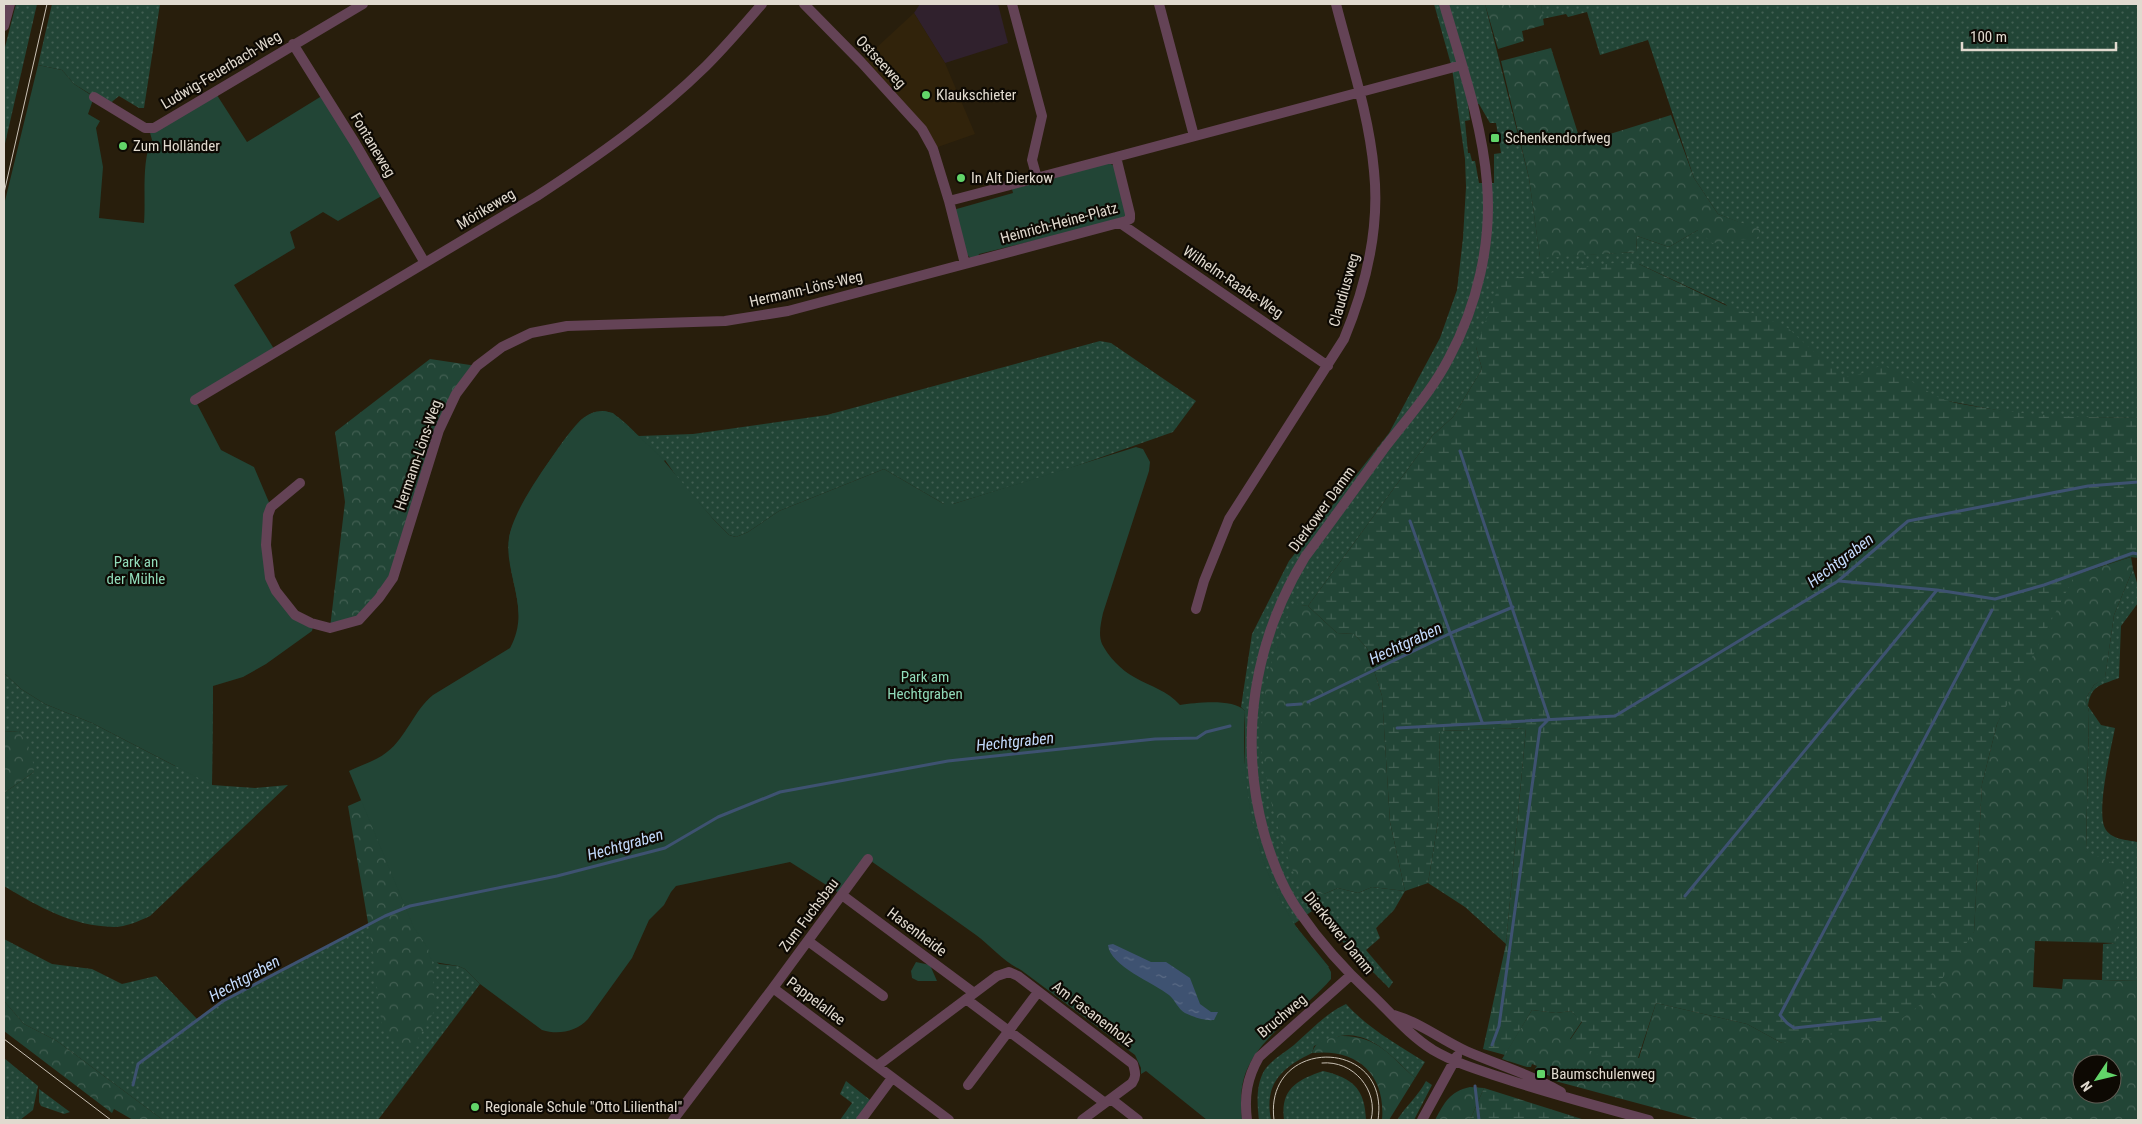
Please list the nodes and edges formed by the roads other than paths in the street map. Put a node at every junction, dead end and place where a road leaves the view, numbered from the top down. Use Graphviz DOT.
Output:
graph roads {
  1 [pos="10,4"];
  2 [pos="363,4"];
  3 [pos="762,4"];
  4 [pos="804,4"];
  5 [pos="1012,4"];
  6 [pos="1159,4"];
  7 [pos="1336,4"];
  8 [pos="1444,4"];
  9 [pos="4,26"];
  10 [pos="293,44"];
  11 [pos="1462,65"];
  12 [pos="1359,92"];
  13 [pos="94,97"];
  14 [pos="1194,136"];
  15 [pos="1116,157"];
  16 [pos="1037,178"];
  17 [pos="949,201"];
  18 [pos="1120,224"];
  19 [pos="425,263"];
  20 [pos="965,264"];
  21 [pos="1328,366"];
  22 [pos="195,400"];
  23 [pos="300,483"];
  24 [pos="1196,609"];
  25 [pos="868,859"];
  26 [pos="842,895"];
  27 [pos="808,941"];
  28 [pos="1351,974"];
  29 [pos="773,988"];
  30 [pos="1038,992"];
  31 [pos="883,996"];
  32 [pos="970,996"];
  33 [pos="1394,1015"];
  34 [pos="1010,1031"];
  35 [pos="1461,1049"];
  36 [pos="1455,1061"];
  37 [pos="876,1066"];
  38 [pos="892,1078"];
  39 [pos="968,1086"];
  40 [pos="1578,1100"];
  41 [pos="1108,1101"];
  42 [pos="673,1120"];
  43 [pos="861,1120"];
  44 [pos="949,1120"];
  45 [pos="1082,1120"];
  46 [pos="1138,1120"];
  47 [pos="1247,1120"];
  48 [pos="1422,1120"];
  49 [pos="1649,1120"];
  1 -- 9 [label="street"];
  2 -- 10 [label="street, Ludwig-Feuerbach-Weg"];
  3 -- 19 [label="street, Mörikeweg"];
  4 -- 17 [label="street, Ostseeweg"];
  5 -- 16 [label="street"];
  6 -- 14 [label="street"];
  7 -- 12 [label="street, Claudiusweg"];
  8 -- 11 [label="street, Dierkower Damm"];
  10 -- 13 [label="street, Ludwig-Feuerbach-Weg"];
  10 -- 19 [label="street, Fontaneweg"];
  11 -- 12 [label="street"];
  11 -- 28 [label="street, Dierkower Damm"];
  12 -- 14 [label="street"];
  12 -- 21 [label="street, Claudiusweg"];
  14 -- 15 [label="street"];
  15 -- 16 [label="street"];
  15 -- 18 [label="street, Heinrich-Heine-Platz"];
  16 -- 17 [label="street"];
  17 -- 20 [label="street"];
  18 -- 20 [label="street, Heinrich-Heine-Platz"];
  18 -- 21 [label="street, Wilhelm-Raabe-Weg"];
  19 -- 22 [label="street, Mörikeweg"];
  20 -- 23 [label="street, Hermann-Löns-Weg"];
  21 -- 24 [label="street, Claudiusweg"];
  25 -- 26 [label="street, Zum Fuchsbau"];
  26 -- 27 [label="street, Zum Fuchsbau"];
  26 -- 32 [label="street, Hasenheide"];
  27 -- 29 [label="street, Zum Fuchsbau"];
  27 -- 31 [label="street"];
  28 -- 33 [label="street, Dierkower Damm"];
  28 -- 47 [label="street, Bruchweg"];
  29 -- 37 [label="street, Pappelallee"];
  29 -- 42 [label="street, Pappelallee"];
  30 -- 32 [label="street, Am Fasanenholz"];
  30 -- 34 [label="street, Am Fasanenholz"];
  30 -- 41 [label="street, Am Fasanenholz"];
  32 -- 34 [label="street"];
  32 -- 37 [label="street, Am Fasanenholz"];
  33 -- 35 [label="street, Dierkower Damm"];
  33 -- 36 [label="street, Dierkower Damm"];
  34 -- 39 [label="street, Am Fasanenholz"];
  34 -- 41 [label="street"];
  35 -- 36 [label="street"];
  35 -- 40 [label="street, Dierkower Damm"];
  36 -- 40 [label="street, Dierkower Damm"];
  36 -- 48 [label="street"];
  37 -- 38 [label="street, Pappelallee"];
  38 -- 43 [label="street"];
  38 -- 44 [label="street, Pappelallee"];
  40 -- 49 [label="street"];
  41 -- 45 [label="street, Am Fasanenholz"];
  41 -- 46 [label="street"];
}
